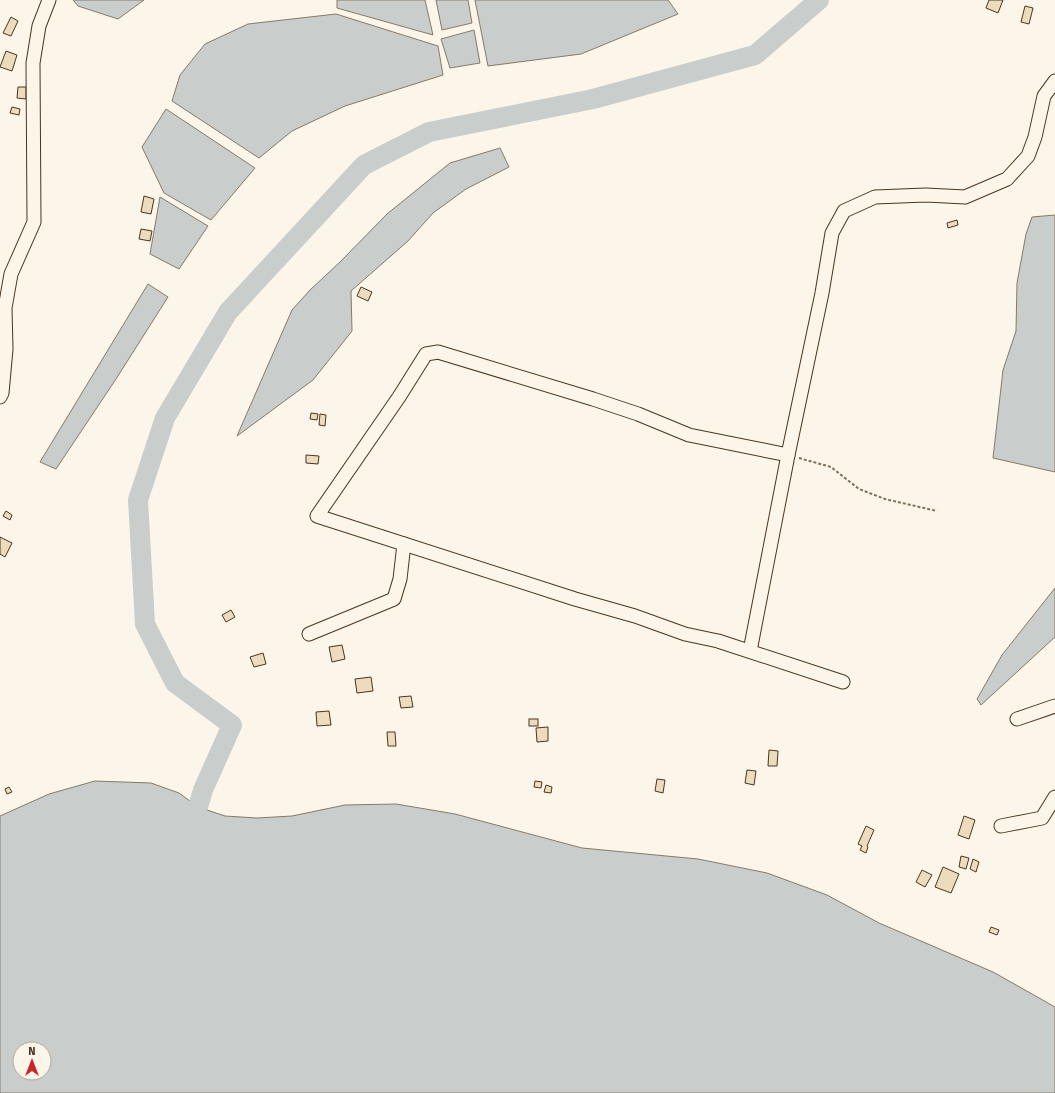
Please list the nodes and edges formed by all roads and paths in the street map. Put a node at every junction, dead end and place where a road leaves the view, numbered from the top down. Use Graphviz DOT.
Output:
graph roads {
  1 [pos="50,0"];
  2 [pos="1055,81"];
  3 [pos="0,397"];
  4 [pos="788,455"];
  5 [pos="937,512"];
  6 [pos="404,544"];
  7 [pos="309,634"];
  8 [pos="750,651"];
  9 [pos="843,682"];
  10 [pos="1055,706"];
  11 [pos="1017,719"];
  12 [pos="1055,797"];
  13 [pos="1000,826"];
  1 -- 3 [label="street"];
  2 -- 4 [label="street"];
  4 -- 5 [label="path"];
  4 -- 6 [label="street"];
  4 -- 8 [label="street"];
  6 -- 7 [label="street"];
  6 -- 8 [label="street"];
  8 -- 9 [label="street"];
  10 -- 11 [label="street"];
  12 -- 13 [label="street"];
}
